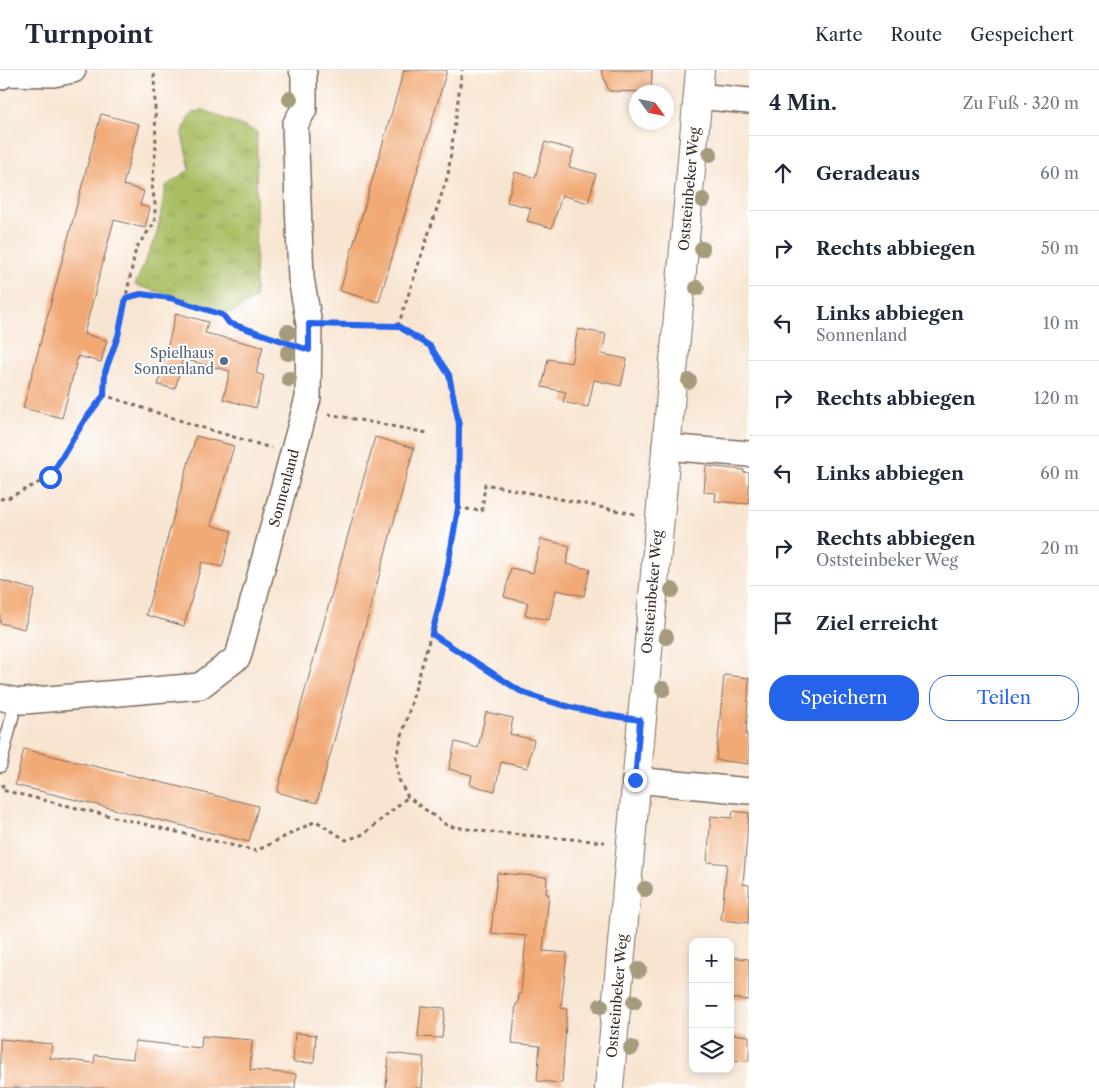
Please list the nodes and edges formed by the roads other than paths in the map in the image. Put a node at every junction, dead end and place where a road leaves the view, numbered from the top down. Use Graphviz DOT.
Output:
graph roads {
  1 [pos="73,70"];
  2 [pos="302,70"];
  3 [pos="5,73"];
  4 [pos="699,83"];
  5 [pos="749,102"];
  6 [pos="665,447"];
  7 [pos="749,454"];
  8 [pos="8,699"];
  9 [pos="0,766"];
  10 [pos="635,780"];
  11 [pos="749,791"];
  12 [pos="609,1088"];
  1 -- 3 [label="street"];
  2 -- 8 [label="street, Sonnenland"];
  4 -- 5 [label="street, Oststeinbeker Weg"];
  4 -- 6 [label="street, Oststeinbeker Weg"];
  6 -- 7 [label="street"];
  6 -- 10 [label="street, Oststeinbeker Weg"];
  8 -- 9 [label="lane"];
  10 -- 11 [label="street"];
  10 -- 12 [label="street, Oststeinbeker Weg"];
}
